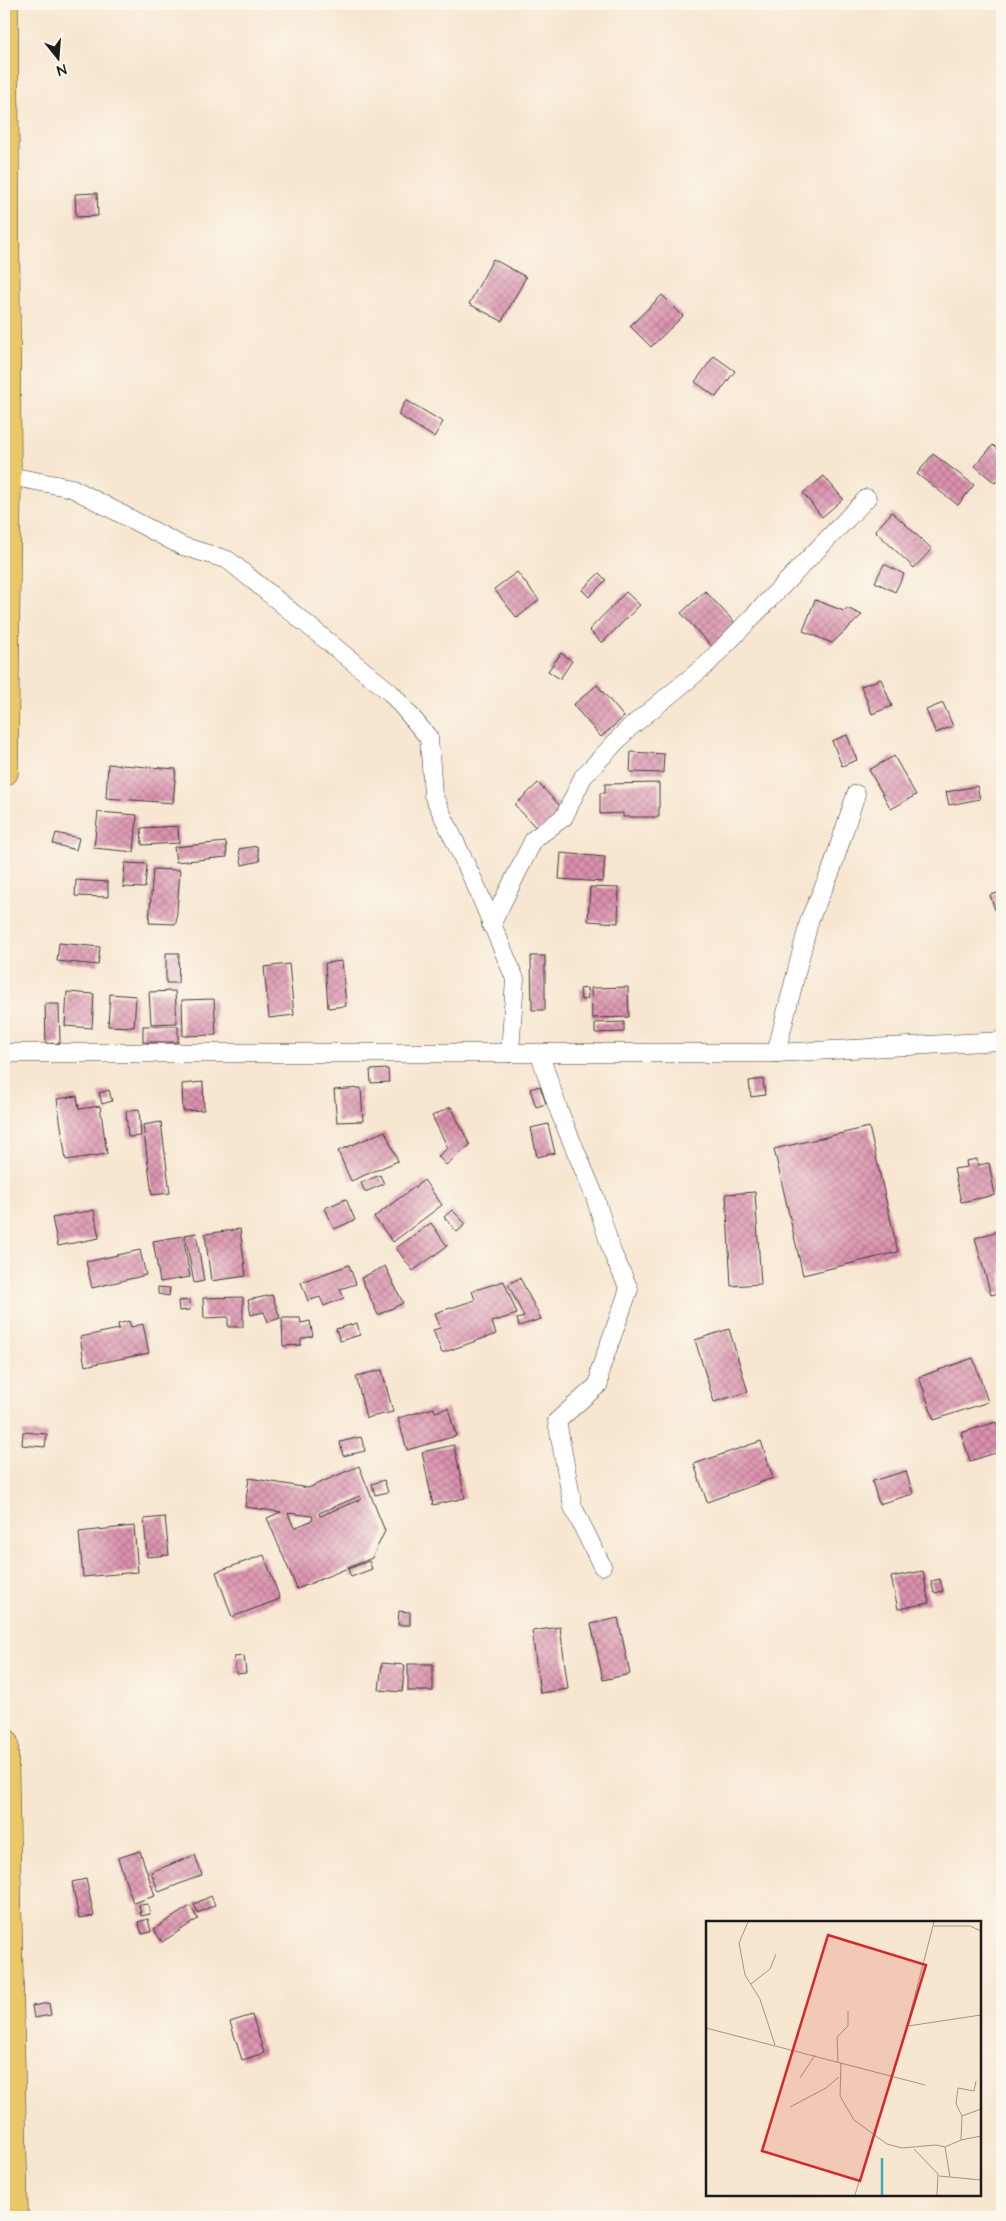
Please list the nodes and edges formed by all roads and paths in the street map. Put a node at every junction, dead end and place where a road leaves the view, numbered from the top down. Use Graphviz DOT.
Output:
graph roads {
  1 [pos="4,4"];
  2 [pos="5,476"];
  3 [pos="867,498"];
  4 [pos="4,772"];
  5 [pos="856,794"];
  6 [pos="491,925"];
  7 [pos="1002,1041"];
  8 [pos="4,1053"];
  9 [pos="510,1053"];
  10 [pos="776,1053"];
  11 [pos="540,1055"];
  12 [pos="602,1566"];
  13 [pos="4,1742"];
  14 [pos="14,2217"];
  1 -- 2 [label="highway"];
  2 -- 4 [label="highway"];
  2 -- 6 [label="street"];
  3 -- 6 [label="street"];
  5 -- 10 [label="street"];
  6 -- 9 [label="street"];
  7 -- 10 [label="street"];
  8 -- 9 [label="street"];
  9 -- 11 [label="street"];
  10 -- 11 [label="street"];
  11 -- 12 [label="street"];
  13 -- 14 [label="highway"];
}
